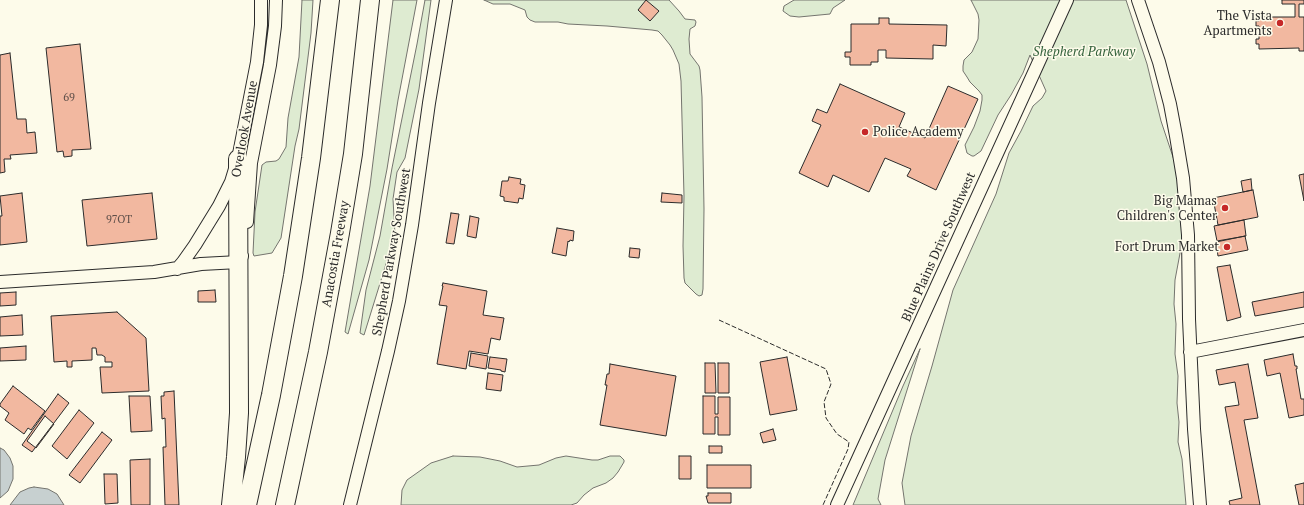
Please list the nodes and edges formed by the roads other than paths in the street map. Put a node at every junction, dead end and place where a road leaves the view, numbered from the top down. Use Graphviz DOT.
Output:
graph roads {
  1 [pos="252,0"];
  2 [pos="261,0"];
  3 [pos="276,0"];
  4 [pos="330,0"];
  5 [pos="370,0"];
  6 [pos="378,0"];
  7 [pos="446,0"];
  8 [pos="1067,0"];
  9 [pos="1138,0"];
  10 [pos="261,13"];
  11 [pos="353,154"];
  12 [pos="238,159"];
  13 [pos="239,262"];
  14 [pos="177,269"];
  15 [pos="0,282"];
  16 [pos="1304,330"];
  17 [pos="1190,352"];
  18 [pos="231,505"];
  19 [pos="246,505"];
  20 [pos="285,505"];
  21 [pos="350,505"];
  22 [pos="837,505"];
  23 [pos="1200,505"];
  1 -- 10 [label="street"];
  2 -- 10 [label="street, Overlook Avenue"];
  3 -- 13 [label="street, Overlook Avenue"];
  4 -- 19 [label="highway"];
  5 -- 11 [label="highway, Anacostia Freeway"];
  6 -- 11 [label="highway"];
  7 -- 21 [label="street, Shepherd Parkway Southwest"];
  8 -- 22 [label="street, Blue Plains Drive Southwest"];
  9 -- 17 [label="street"];
  10 -- 12 [label="street, Overlook Avenue"];
  11 -- 20 [label="highway, Anacostia Freeway"];
  12 -- 13 [label="highway"];
  12 -- 14 [label="street, Overlook Avenue"];
  13 -- 14 [label="street"];
  13 -- 18 [label="highway"];
  14 -- 15 [label="street"];
  16 -- 17 [label="street"];
  17 -- 23 [label="street"];
}
